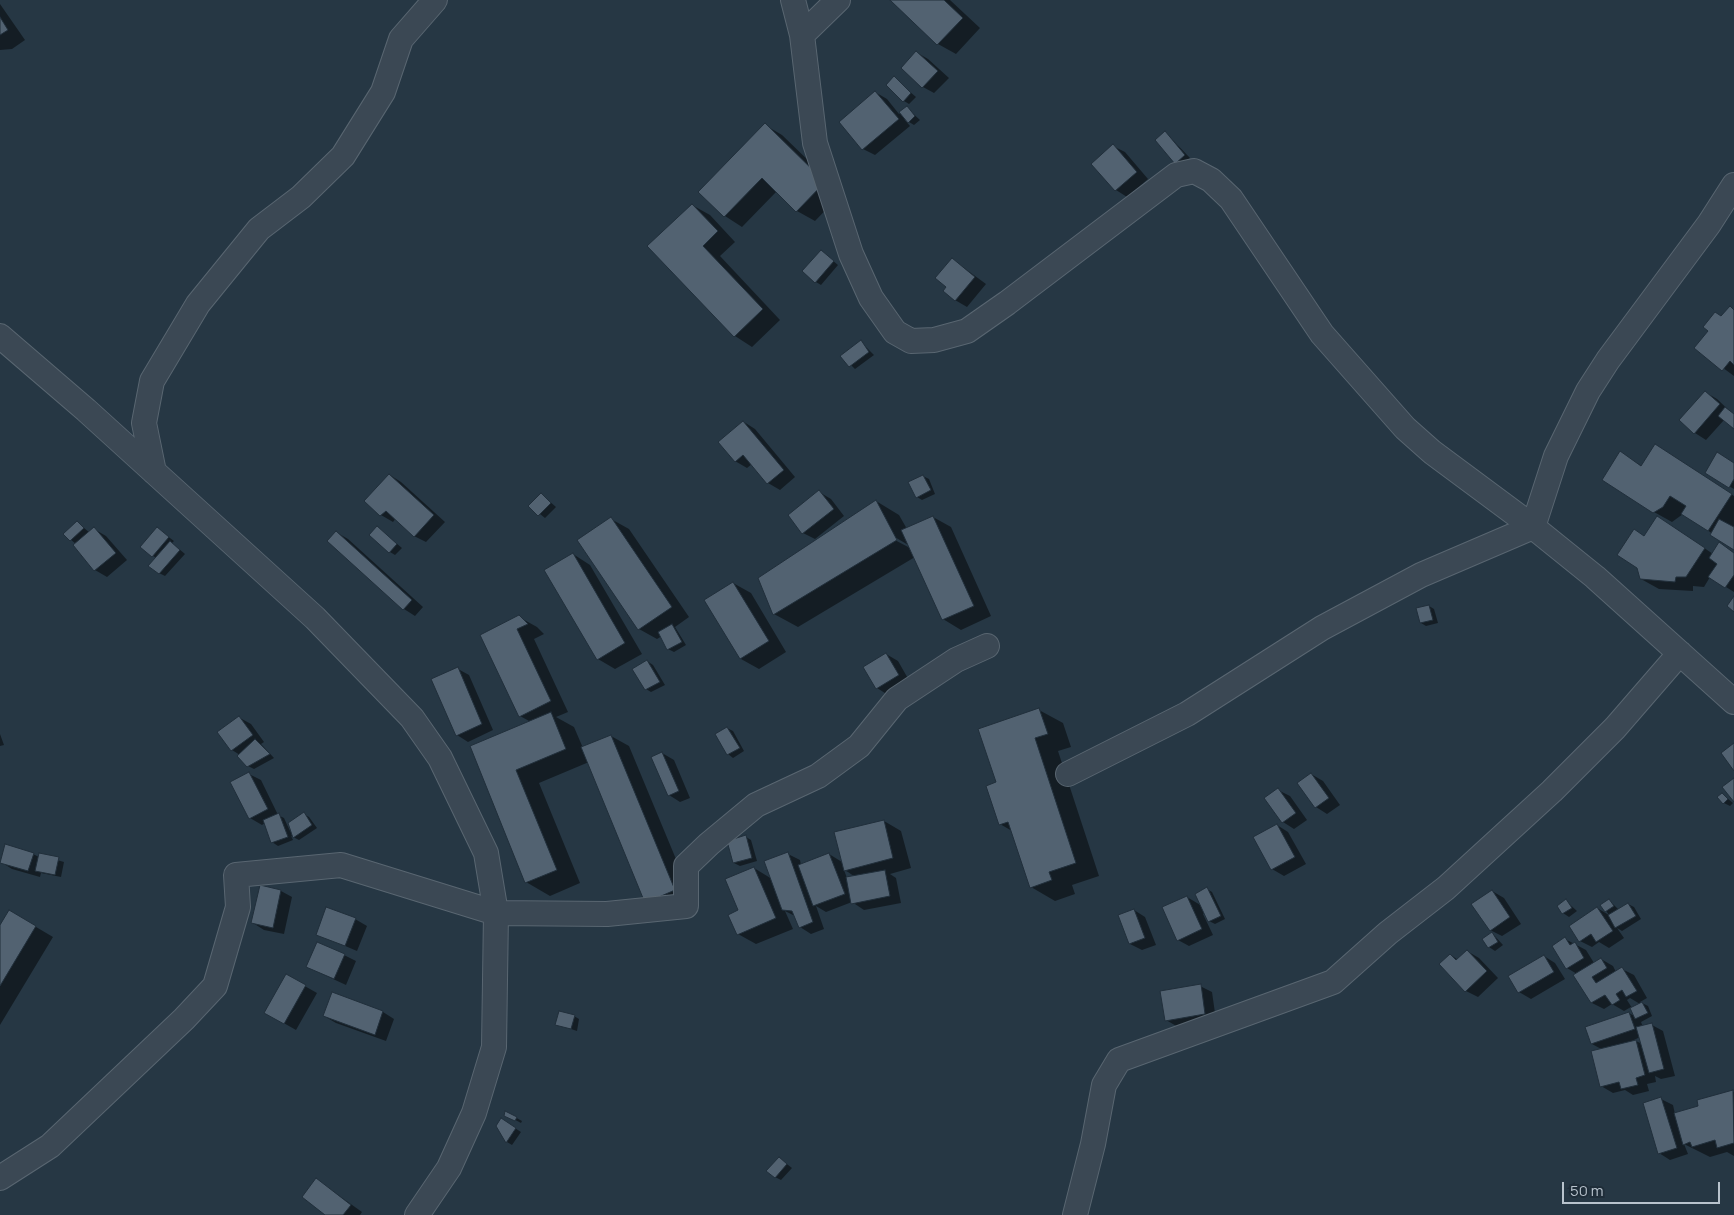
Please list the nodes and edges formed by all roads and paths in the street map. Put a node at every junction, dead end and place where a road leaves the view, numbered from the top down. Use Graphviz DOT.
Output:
graph roads {
  1 [pos="435,0"];
  2 [pos="793,0"];
  3 [pos="838,0"];
  4 [pos="802,35"];
  5 [pos="1734,185"];
  6 [pos="0,336"];
  7 [pos="154,472"];
  8 [pos="1533,527"];
  9 [pos="987,646"];
  10 [pos="1680,653"];
  11 [pos="1734,702"];
  12 [pos="1068,774"];
  13 [pos="496,913"];
  14 [pos="0,1178"];
  15 [pos="417,1215"];
  16 [pos="1075,1215"];
  1 -- 7 [label="street"];
  2 -- 4 [label="street"];
  3 -- 4 [label="street"];
  4 -- 8 [label="street"];
  5 -- 8 [label="street"];
  6 -- 7 [label="street"];
  7 -- 13 [label="street"];
  8 -- 10 [label="street"];
  8 -- 12 [label="street"];
  9 -- 13 [label="street"];
  10 -- 11 [label="street"];
  10 -- 16 [label="street"];
  13 -- 14 [label="street"];
  13 -- 15 [label="street"];
}
